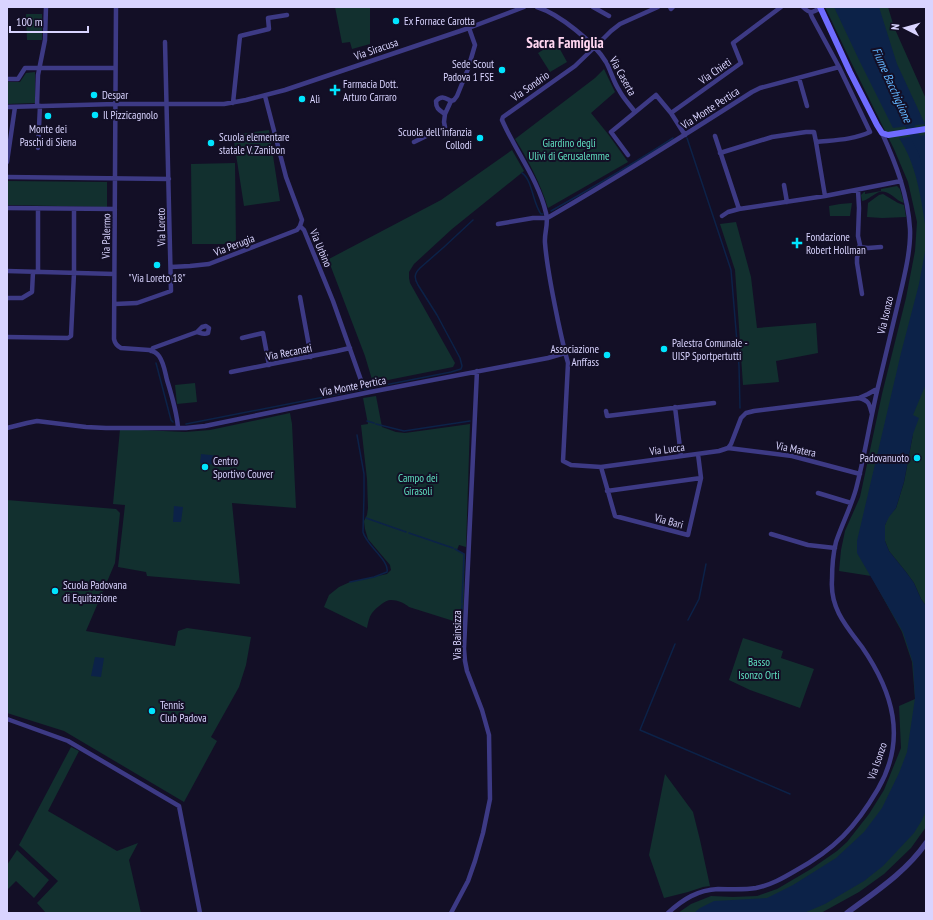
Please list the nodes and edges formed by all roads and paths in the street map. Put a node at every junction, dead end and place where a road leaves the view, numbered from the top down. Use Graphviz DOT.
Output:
graph roads {
  1 [pos="46,7"];
  2 [pos="116,7"];
  3 [pos="524,7"];
  4 [pos="537,7"];
  5 [pos="593,7"];
  6 [pos="658,7"];
  7 [pos="670,7"];
  8 [pos="673,7"];
  9 [pos="781,7"];
  10 [pos="803,7"];
  11 [pos="820,8"];
  12 [pos="810,12"];
  13 [pos="287,15"];
  14 [pos="609,16"];
  15 [pos="469,28"];
  16 [pos="165,42"];
  17 [pos="595,47"];
  18 [pos="839,66"];
  19 [pos="40,68"];
  20 [pos="115,68"];
  21 [pos="799,78"];
  22 [pos="7,79"];
  23 [pos="265,96"];
  24 [pos="451,101"];
  25 [pos="233,103"];
  26 [pos="116,104"];
  27 [pos="167,104"];
  28 [pos="39,106"];
  29 [pos="807,106"];
  30 [pos="7,107"];
  31 [pos="15,107"];
  32 [pos="635,112"];
  33 [pos="671,113"];
  34 [pos="445,114"];
  35 [pos="926,130"];
  36 [pos="886,134"];
  37 [pos="685,135"];
  38 [pos="714,136"];
  39 [pos="414,142"];
  40 [pos="816,142"];
  41 [pos="38,148"];
  42 [pos="720,153"];
  43 [pos="628,155"];
  44 [pos="7,162"];
  45 [pos="7,177"];
  46 [pos="115,178"];
  47 [pos="169,179"];
  48 [pos="901,181"];
  49 [pos="784,185"];
  50 [pos="858,190"];
  51 [pos="825,196"];
  52 [pos="787,202"];
  53 [pos="7,208"];
  54 [pos="38,209"];
  55 [pos="74,209"];
  56 [pos="115,209"];
  57 [pos="739,209"];
  58 [pos="722,216"];
  59 [pos="547,218"];
  60 [pos="498,224"];
  61 [pos="300,226"];
  62 [pos="859,247"];
  63 [pos="881,247"];
  64 [pos="171,267"];
  65 [pos="7,271"];
  66 [pos="35,272"];
  67 [pos="74,273"];
  68 [pos="114,274"];
  69 [pos="862,294"];
  70 [pos="300,297"];
  71 [pos="7,298"];
  72 [pos="115,304"];
  73 [pos="262,327"];
  74 [pos="197,332"];
  75 [pos="263,333"];
  76 [pos="7,337"];
  77 [pos="242,338"];
  78 [pos="350,348"];
  79 [pos="151,351"];
  80 [pos="565,353"];
  81 [pos="311,357"];
  82 [pos="269,365"];
  83 [pos="477,371"];
  84 [pos="231,372"];
  85 [pos="362,382"];
  86 [pos="877,390"];
  87 [pos="859,398"];
  88 [pos="714,403"];
  89 [pos="675,407"];
  90 [pos="606,411"];
  91 [pos="873,415"];
  92 [pos="7,428"];
  93 [pos="178,428"];
  94 [pos="728,448"];
  95 [pos="698,454"];
  96 [pos="681,456"];
  97 [pos="601,467"];
  98 [pos="860,474"];
  99 [pos="701,478"];
  100 [pos="607,491"];
  101 [pos="818,493"];
  102 [pos="851,503"];
  103 [pos="771,534"];
  104 [pos="835,548"];
  105 [pos="7,719"];
  106 [pos="926,843"];
  107 [pos="200,913"];
  108 [pos="451,913"];
  109 [pos="668,913"];
  110 [pos="847,913"];
  1 -- 19 [label="street"];
  2 -- 20 [label="street, Via Palermo"];
  3 -- 15 [label="street, Via Siracusa"];
  4 -- 17 [label="street, Via Caserta"];
  5 -- 14 [label="street"];
  6 -- 17 [label="street, Via Sondrio"];
  7 -- 8 [label="street"];
  9 -- 33 [label="street, Via Chieti"];
  10 -- 12 [label="street"];
  11 -- 12 [label="street"];
  11 -- 36 [label="main road, Via Isonzo"];
  12 -- 18 [label="street"];
  13 -- 25 [label="street"];
  15 -- 23 [label="street, Via Siracusa"];
  15 -- 24 [label="street"];
  16 -- 27 [label="street, Via Loreto"];
  17 -- 32 [label="street, Via Caserta"];
  17 -- 59 [label="street, Via Sondrio"];
  18 -- 21 [label="street, Via Monte Pertica"];
  18 -- 40 [label="street"];
  19 -- 20 [label="street"];
  19 -- 22 [label="street"];
  19 -- 28 [label="street"];
  20 -- 26 [label="street, Via Palermo"];
  21 -- 29 [label="street"];
  21 -- 37 [label="street, Via Monte Pertica"];
  23 -- 25 [label="street, Via Siracusa"];
  23 -- 61 [label="street, Via Urbino"];
  24 -- 34 [label="street"];
  24 -- 34 [label="street"];
  25 -- 27 [label="street, Via Siracusa"];
  26 -- 27 [label="street, Via Siracusa"];
  26 -- 28 [label="street, Via Siracusa"];
  26 -- 46 [label="street, Via Palermo"];
  27 -- 47 [label="street, Via Loreto"];
  28 -- 31 [label="street, Via Siracusa"];
  28 -- 41 [label="street"];
  30 -- 31 [label="street, Via Siracusa"];
  31 -- 44 [label="street"];
  32 -- 33 [label="street"];
  32 -- 43 [label="street"];
  33 -- 37 [label="street"];
  34 -- 39 [label="street"];
  35 -- 36 [label="main road"];
  36 -- 48 [label="street, Via Isonzo"];
  37 -- 59 [label="street, Via Monte Pertica"];
  38 -- 42 [label="street"];
  40 -- 42 [label="street"];
  40 -- 51 [label="street"];
  42 -- 57 [label="street"];
  45 -- 46 [label="street"];
  46 -- 47 [label="street"];
  46 -- 56 [label="street, Via Palermo"];
  47 -- 64 [label="street, Via Loreto"];
  48 -- 50 [label="street"];
  48 -- 86 [label="street, Via Isonzo"];
  49 -- 52 [label="street"];
  50 -- 51 [label="street"];
  50 -- 62 [label="street"];
  51 -- 52 [label="street"];
  52 -- 57 [label="street"];
  53 -- 54 [label="street"];
  54 -- 55 [label="street"];
  54 -- 66 [label="street"];
  55 -- 56 [label="street"];
  55 -- 67 [label="street"];
  56 -- 68 [label="street, Via Palermo"];
  57 -- 58 [label="street"];
  59 -- 60 [label="street, Via Monte Pertica"];
  59 -- 80 [label="street"];
  61 -- 64 [label="street, Via Perugia"];
  61 -- 78 [label="street, Via Urbino"];
  62 -- 63 [label="street"];
  62 -- 69 [label="street"];
  64 -- 72 [label="street, Via Loreto"];
  65 -- 66 [label="street"];
  66 -- 67 [label="street"];
  66 -- 71 [label="street"];
  67 -- 68 [label="street"];
  67 -- 76 [label="street"];
  68 -- 72 [label="street, Via Palermo"];
  70 -- 81 [label="street"];
  72 -- 79 [label="street, Via Palermo"];
  73 -- 75 [label="street"];
  74 -- 79 [label="street"];
  75 -- 77 [label="street"];
  75 -- 82 [label="street"];
  78 -- 81 [label="street, Via Recanati"];
  78 -- 85 [label="street, Via Urbino"];
  79 -- 93 [label="street"];
  80 -- 83 [label="street, Via Monte Pertica"];
  80 -- 97 [label="street, Via Lucca"];
  81 -- 82 [label="street, Via Recanati"];
  82 -- 84 [label="street, Via Recanati"];
  83 -- 93 [label="street, Via Monte Pertica"];
  83 -- 108 [label="street, Via Bainsizza"];
  86 -- 87 [label="street"];
  86 -- 91 [label="street, Via Isonzo"];
  87 -- 91 [label="street"];
  87 -- 94 [label="street"];
  88 -- 89 [label="street"];
  89 -- 90 [label="street"];
  89 -- 96 [label="street"];
  91 -- 98 [label="street, Via Isonzo"];
  92 -- 93 [label="street, Via Monte Pertica"];
  94 -- 95 [label="street, Via Lucca"];
  94 -- 98 [label="street, Via Matera"];
  95 -- 96 [label="street, Via Lucca"];
  95 -- 99 [label="street, Via Bari"];
  96 -- 97 [label="street, Via Lucca"];
  97 -- 100 [label="street, Via Bari"];
  98 -- 102 [label="street, Via Isonzo"];
  99 -- 100 [label="street"];
  99 -- 100 [label="street, Via Bari"];
  101 -- 102 [label="street"];
  102 -- 104 [label="street, Via Isonzo"];
  103 -- 104 [label="street"];
  104 -- 109 [label="street, Via Isonzo"];
  105 -- 107 [label="street"];
  106 -- 110 [label="street"];
}
